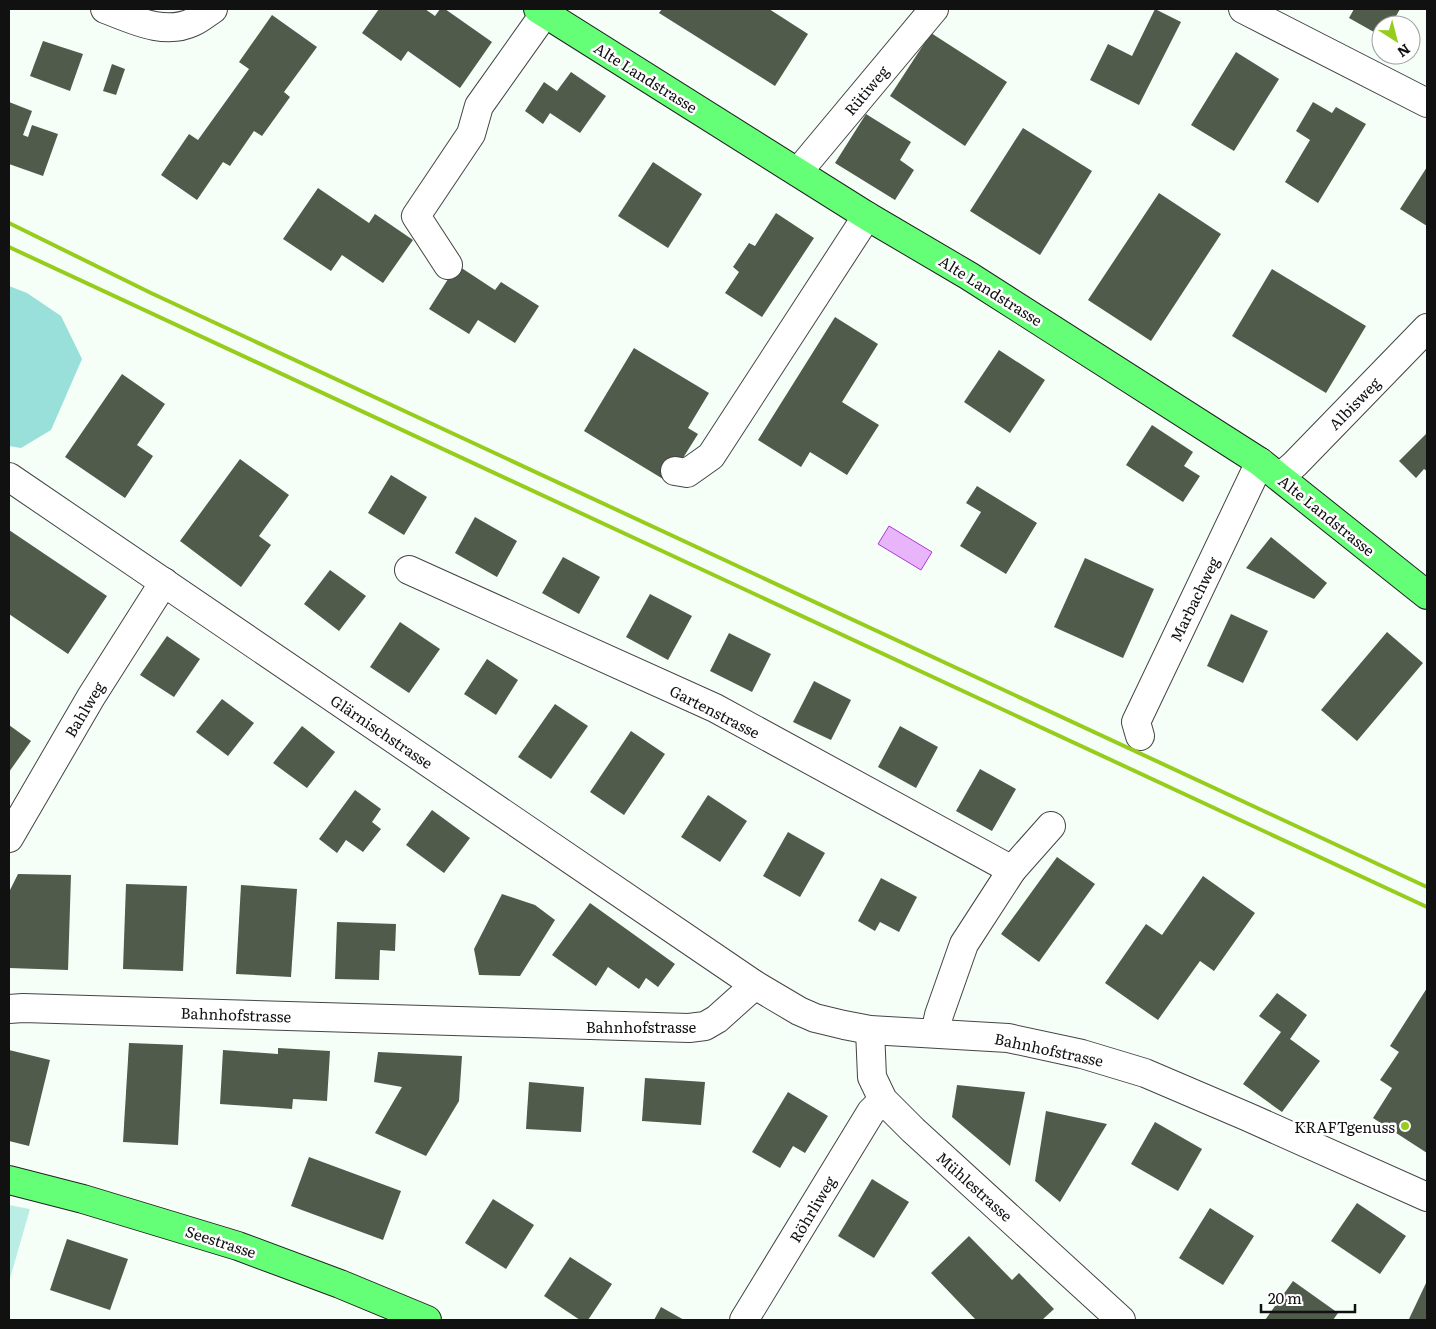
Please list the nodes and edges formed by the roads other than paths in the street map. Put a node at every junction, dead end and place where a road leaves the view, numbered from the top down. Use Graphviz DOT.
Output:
graph roads {
  1 [pos="105,9"];
  2 [pos="213,9"];
  3 [pos="934,9"];
  4 [pos="1243,9"];
  5 [pos="542,11"];
  6 [pos="1427,104"];
  7 [pos="798,172"];
  8 [pos="867,216"];
  9 [pos="448,264"];
  10 [pos="1427,328"];
  11 [pos="1270,470"];
  12 [pos="675,471"];
  13 [pos="9,477"];
  14 [pos="409,570"];
  15 [pos="164,582"];
  16 [pos="1427,595"];
  17 [pos="1140,736"];
  18 [pos="1051,826"];
  19 [pos="9,838"];
  20 [pos="1012,870"];
  21 [pos="755,985"];
  22 [pos="9,1009"];
  23 [pos="870,1030"];
  24 [pos="935,1033"];
  25 [pos="883,1100"];
  26 [pos="9,1180"];
  27 [pos="1427,1197"];
  28 [pos="427,1320"];
  29 [pos="744,1320"];
  30 [pos="1122,1320"];
  1 -- 2 [label="street"];
  3 -- 7 [label="street, Rütiweg"];
  4 -- 6 [label="street"];
  5 -- 7 [label="main road, Alte Landstrasse"];
  5 -- 9 [label="street"];
  7 -- 8 [label="main road, Alte Landstrasse"];
  8 -- 11 [label="main road, Alte Landstrasse"];
  8 -- 12 [label="street"];
  10 -- 11 [label="street, Albisweg"];
  11 -- 16 [label="main road, Alte Landstrasse"];
  11 -- 17 [label="street, Marbachweg"];
  13 -- 15 [label="street, Glärnischstrasse"];
  14 -- 20 [label="street, Gartenstrasse"];
  15 -- 19 [label="street, Bahlweg"];
  15 -- 21 [label="street, Glärnischstrasse"];
  18 -- 20 [label="street"];
  20 -- 24 [label="street"];
  21 -- 22 [label="street, Bahnhofstrasse"];
  21 -- 23 [label="street, Bahnhofstrasse"];
  23 -- 24 [label="street, Bahnhofstrasse"];
  23 -- 25 [label="street, Mühlestrasse"];
  24 -- 27 [label="street, Bahnhofstrasse"];
  25 -- 29 [label="street, Röhrliweg"];
  25 -- 30 [label="street, Mühlestrasse"];
  26 -- 28 [label="main road, Seestrasse"];
}
